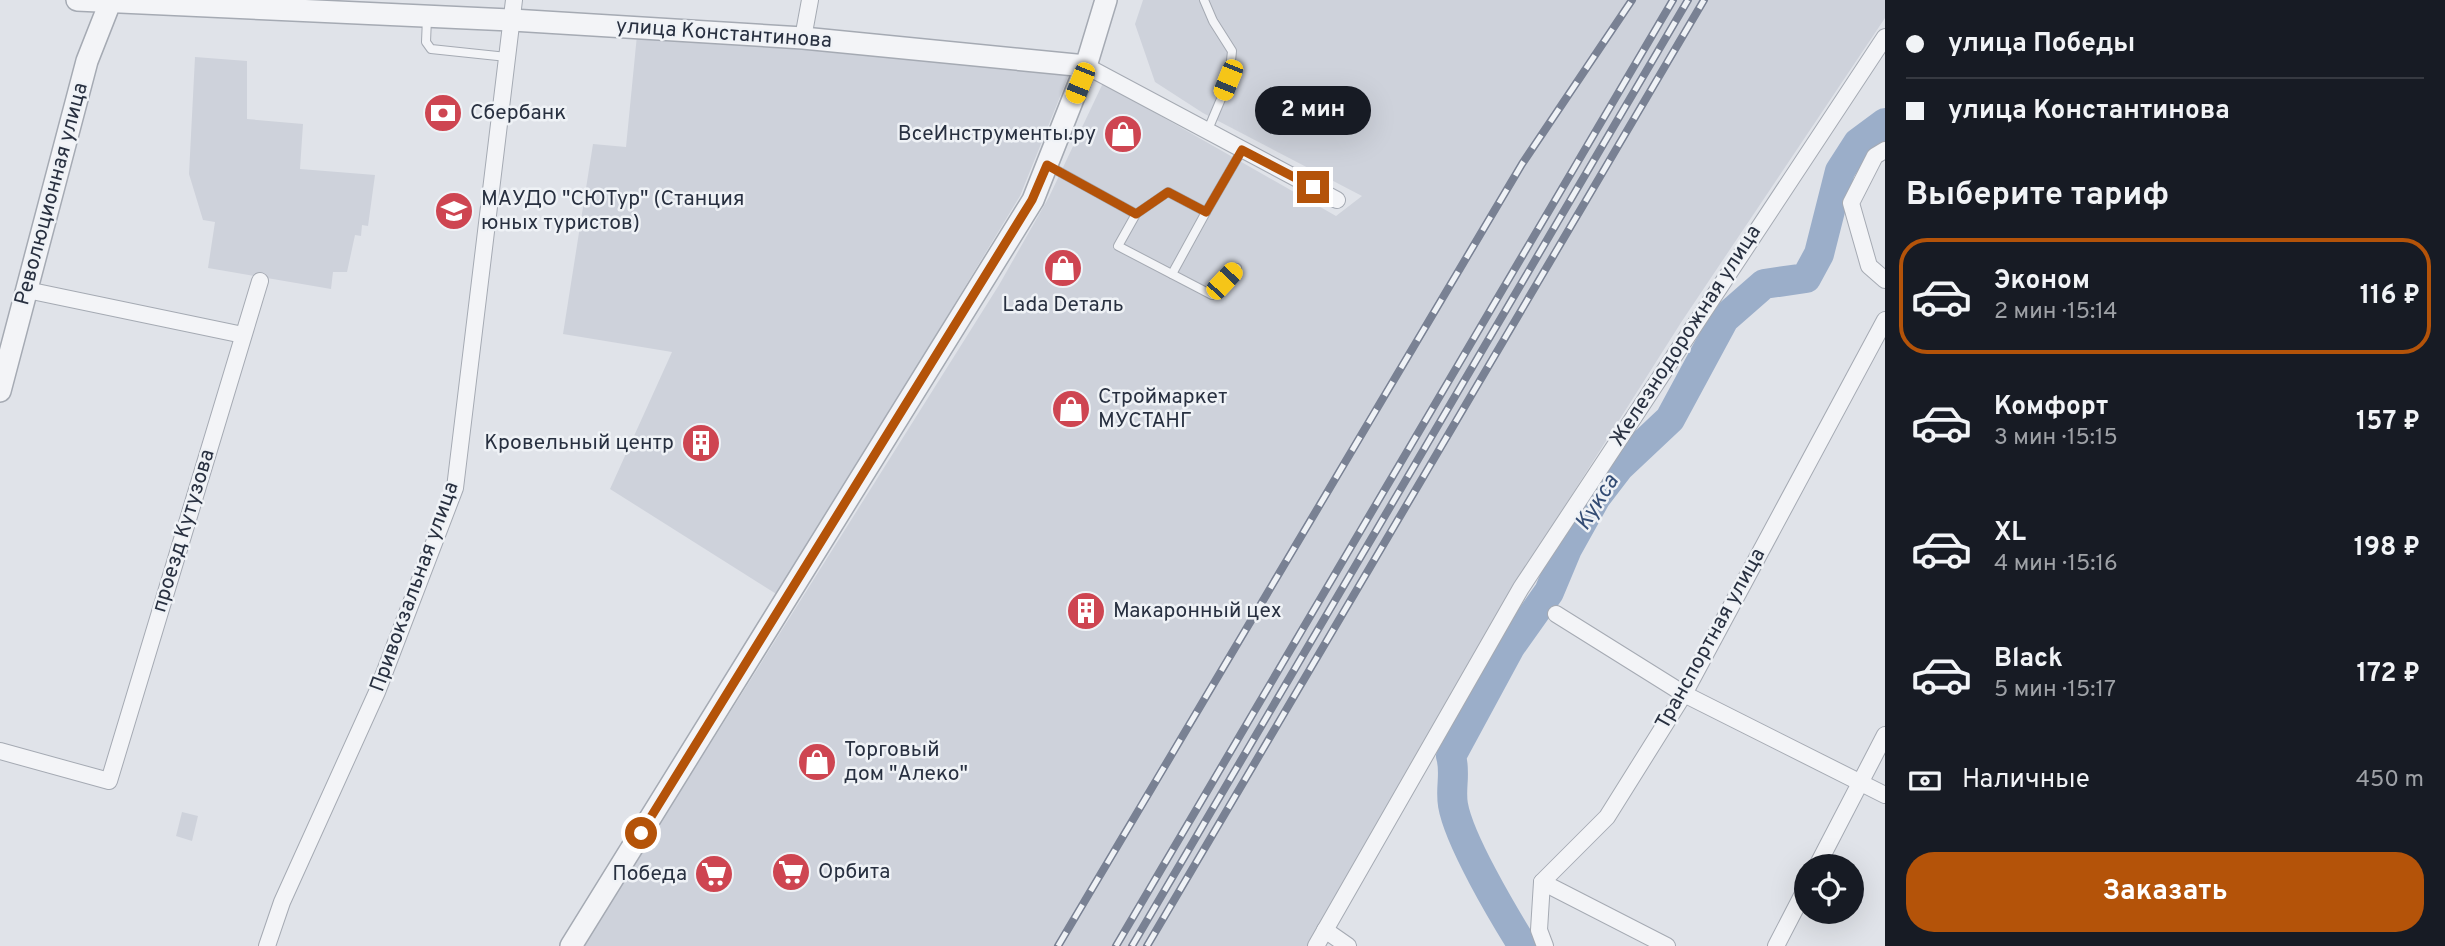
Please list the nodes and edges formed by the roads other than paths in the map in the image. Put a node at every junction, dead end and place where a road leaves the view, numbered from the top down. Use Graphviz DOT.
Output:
graph roads {
  1 [pos="77,0"];
  2 [pos="810,0"];
  3 [pos="1106,0"];
  4 [pos="1204,0"];
  5 [pos="111,1"];
  6 [pos="513,10"];
  7 [pos="427,16"];
  8 [pos="1885,37"];
  9 [pos="803,38"];
  10 [pos="508,57"];
  11 [pos="1086,66"];
  12 [pos="1207,132"];
  13 [pos="1242,150"];
  14 [pos="1885,150"];
  15 [pos="1047,165"];
  16 [pos="1337,200"];
  17 [pos="1206,212"];
  18 [pos="1136,214"];
  19 [pos="1237,268"];
  20 [pos="1172,274"];
  21 [pos="1885,280"];
  22 [pos="260,281"];
  23 [pos="27,290"];
  24 [pos="1885,320"];
  25 [pos="243,335"];
  26 [pos="0,391"];
  27 [pos="1556,614"];
  28 [pos="1684,694"];
  29 [pos="1885,735"];
  30 [pos="0,751"];
  31 [pos="1860,783"];
  32 [pos="1885,795"];
  33 [pos="1823,854"];
  34 [pos="1542,882"];
  35 [pos="1794,911"];
  36 [pos="1325,930"];
  37 [pos="267,946"];
  38 [pos="571,946"];
  39 [pos="1316,946"];
  40 [pos="1348,946"];
  41 [pos="1545,946"];
  42 [pos="1667,946"];
  43 [pos="1776,946"];
  1 -- 5 [label="street, улица Константинова"];
  2 -- 9 [label="street"];
  3 -- 11 [label="street"];
  4 -- 12 [label="lane"];
  5 -- 7 [label="street, улица Константинова"];
  5 -- 23 [label="street, Революционная улица"];
  6 -- 7 [label="street, улица Константинова"];
  6 -- 9 [label="street, улица Константинова"];
  6 -- 10 [label="street, Привокзальная улица"];
  7 -- 10 [label="lane"];
  8 -- 36 [label="street, Железнодорожная улица"];
  9 -- 11 [label="street, улица Константинова"];
  10 -- 37 [label="street, Привокзальная улица"];
  11 -- 12 [label="street, улица Константинова"];
  11 -- 15 [label="street"];
  12 -- 13 [label="street, улица Константинова"];
  13 -- 16 [label="street, улица Константинова"];
  13 -- 17 [label="lane"];
  14 -- 21 [label="street"];
  15 -- 18 [label="lane"];
  15 -- 38 [label="street"];
  17 -- 18 [label="lane"];
  17 -- 20 [label="lane"];
  18 -- 20 [label="lane"];
  19 -- 20 [label="lane"];
  22 -- 25 [label="street, проезд Кутузова"];
  23 -- 25 [label="street"];
  23 -- 26 [label="street, Революционная улица"];
  24 -- 28 [label="street, Транспортная улица"];
  25 -- 30 [label="street, проезд Кутузова"];
  27 -- 28 [label="street"];
  28 -- 31 [label="street"];
  28 -- 34 [label="street, Транспортная улица"];
  29 -- 31 [label="street"];
  31 -- 32 [label="street"];
  31 -- 33 [label="street"];
  34 -- 41 [label="street"];
  34 -- 42 [label="street"];
  35 -- 43 [label="street"];
  36 -- 39 [label="street, Железнодорожная улица"];
  36 -- 40 [label="street"];
}
